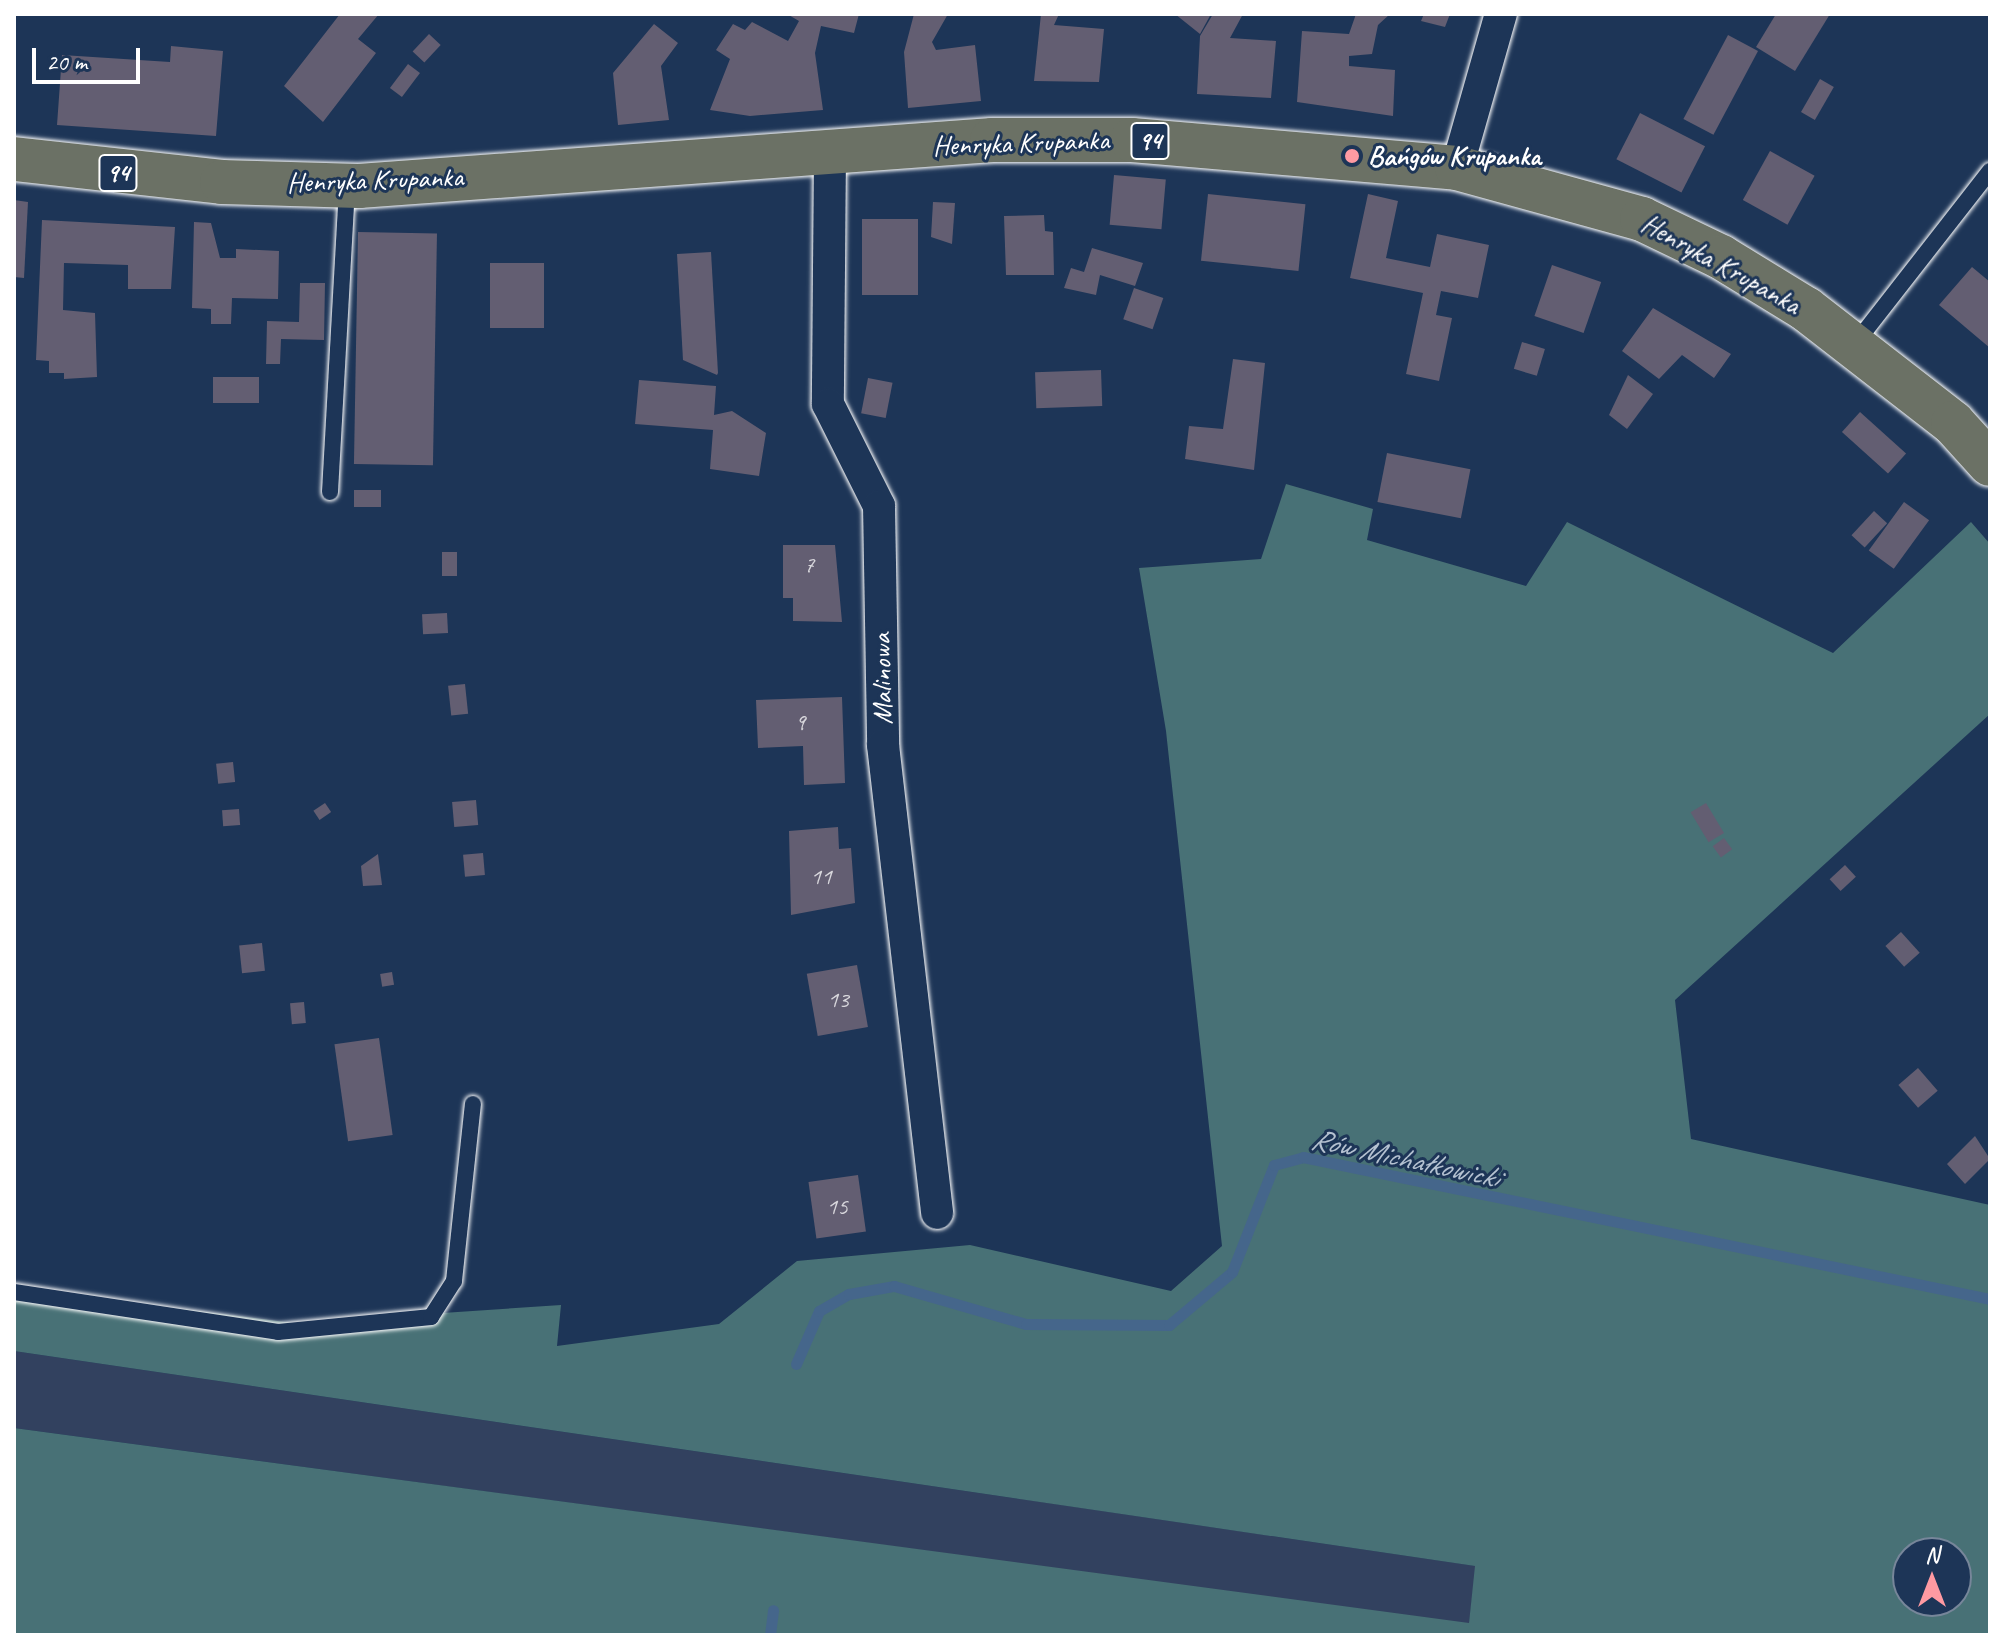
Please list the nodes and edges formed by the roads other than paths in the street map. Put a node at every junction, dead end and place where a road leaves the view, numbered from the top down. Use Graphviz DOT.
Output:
graph roads {
  1 [pos="1501,14"];
  2 [pos="830,153"];
  3 [pos="14,159"];
  4 [pos="1457,168"];
  5 [pos="1990,171"];
  6 [pos="347,185"];
  7 [pos="1853,346"];
  8 [pos="1990,464"];
  9 [pos="330,492"];
  10 [pos="473,1104"];
  11 [pos="937,1213"];
  12 [pos="14,1292"];
  1 -- 4 [label="street"];
  2 -- 4 [label="main road, Henryka Krupanka / 94"];
  2 -- 6 [label="main road, Henryka Krupanka / 94"];
  2 -- 11 [label="street, Malinowa"];
  3 -- 6 [label="main road, Henryka Krupanka / 94"];
  4 -- 7 [label="main road, Henryka Krupanka / 94"];
  5 -- 7 [label="lane"];
  6 -- 9 [label="lane"];
  7 -- 8 [label="main road, Henryka Krupanka / 94"];
  10 -- 12 [label="lane"];
}
